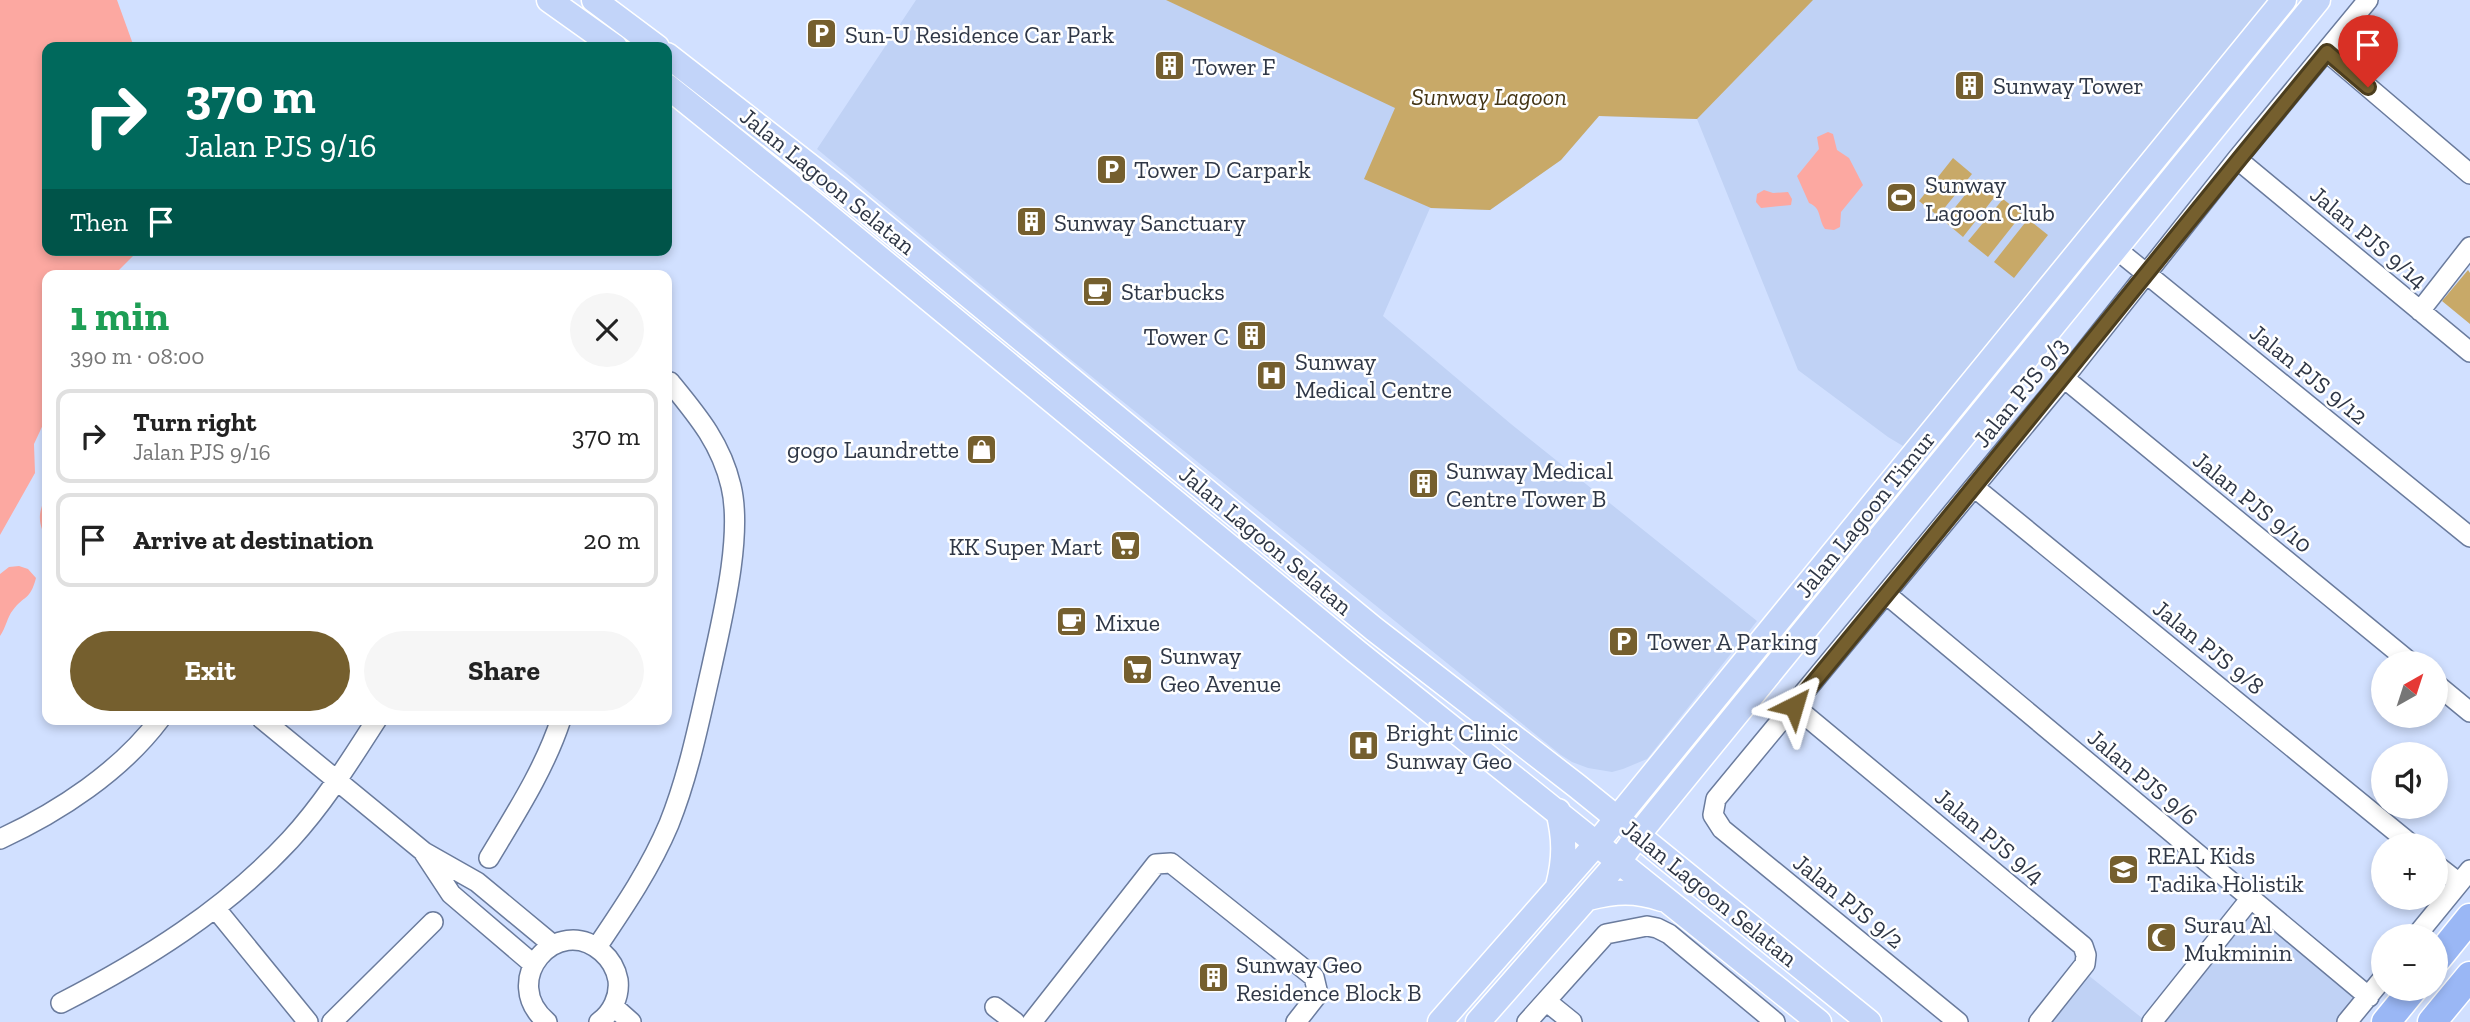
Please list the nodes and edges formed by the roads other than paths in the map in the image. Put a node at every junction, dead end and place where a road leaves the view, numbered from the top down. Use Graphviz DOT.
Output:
graph roads {
  1 [pos="549,0"];
  2 [pos="594,0"];
  3 [pos="2318,0"];
  4 [pos="2368,0"];
  5 [pos="2278,8"];
  6 [pos="2292,33"];
  7 [pos="608,42"];
  8 [pos="650,42"];
  9 [pos="2327,52"];
  10 [pos="672,59"];
  11 [pos="672,90"];
  12 [pos="2237,159"];
  13 [pos="2470,174"];
  14 [pos="2470,247"];
  15 [pos="2116,249"];
  16 [pos="2146,273"];
  17 [pos="2420,311"];
  18 [pos="2470,352"];
  19 [pos="2064,379"];
  20 [pos="672,384"];
  21 [pos="1974,487"];
  22 [pos="2470,537"];
  23 [pos="1886,594"];
  24 [pos="2396,651"];
  25 [pos="2448,694"];
  26 [pos="1794,706"];
  27 [pos="2470,712"];
  28 [pos="156,725"];
  29 [pos="269,725"];
  30 [pos="373,725"];
  31 [pos="559,725"];
  32 [pos="338,782"];
  33 [pos="1646,782"];
  34 [pos="1577,786"];
  35 [pos="1668,798"];
  36 [pos="1558,811"];
  37 [pos="1713,815"];
  38 [pos="1616,818"];
  39 [pos="2397,833"];
  40 [pos="1637,835"];
  41 [pos="0,839"];
  42 [pos="1597,843"];
  43 [pos="424,852"];
  44 [pos="489,858"];
  45 [pos="1619,862"];
  46 [pos="1682,870"];
  47 [pos="2464,877"];
  48 [pos="1558,886"];
  49 [pos="1588,898"];
  50 [pos="2251,898"];
  51 [pos="1670,901"];
  52 [pos="216,909"];
  53 [pos="2470,918"];
  54 [pos="433,922"];
  55 [pos="2426,924"];
  56 [pos="553,945"];
  57 [pos="2448,945"];
  58 [pos="597,947"];
  59 [pos="533,964"];
  60 [pos="2470,976"];
  61 [pos="2371,992"];
  62 [pos="2368,996"];
  63 [pos="1546,1001"];
  64 [pos="2403,1001"];
  65 [pos="61,1003"];
  66 [pos="613,1006"];
  67 [pos="995,1007"];
  68 [pos="540,1020"];
  69 [pos="308,1022"];
  70 [pos="332,1022"];
  71 [pos="599,1022"];
  72 [pos="631,1022"];
  73 [pos="1014,1022"];
  74 [pos="1032,1022"];
  75 [pos="1296,1022"];
  76 [pos="1440,1022"];
  77 [pos="1478,1022"];
  78 [pos="1527,1022"];
  79 [pos="1572,1022"];
  80 [pos="1775,1022"];
  81 [pos="1819,1022"];
  82 [pos="1869,1022"];
  83 [pos="1958,1022"];
  84 [pos="2039,1022"];
  85 [pos="2152,1022"];
  86 [pos="2347,1022"];
  87 [pos="2386,1022"];
  88 [pos="2432,1022"];
  1 -- 7 [label="main road"];
  2 -- 8 [label="main road"];
  3 -- 6 [label="main road, Jalan Lagoon Timur"];
  4 -- 9 [label="street, Jalan PJS 9/3"];
  5 -- 6 [label="main road"];
  5 -- 33 [label="main road, Jalan Lagoon Timur"];
  6 -- 15 [label="main road, Jalan Lagoon Timur"];
  9 -- 12 [label="street, Jalan PJS 9/3"];
  9 -- 13 [label="street"];
  10 -- 34 [label="main road, Jalan Lagoon Selatan"];
  11 -- 36 [label="main road, Jalan Lagoon Selatan"];
  12 -- 16 [label="street, Jalan PJS 9/3"];
  12 -- 17 [label="street, Jalan PJS 9/14"];
  14 -- 17 [label="street"];
  15 -- 16 [label="street, Jalan PJS 9/12"];
  15 -- 35 [label="main road, Jalan Lagoon Timur"];
  16 -- 19 [label="street, Jalan PJS 9/3"];
  16 -- 22 [label="street, Jalan PJS 9/12"];
  17 -- 18 [label="street, Jalan PJS 9/14"];
  19 -- 21 [label="street, Jalan PJS 9/3"];
  19 -- 24 [label="street, Jalan PJS 9/10"];
  20 -- 58 [label="street"];
  21 -- 23 [label="street, Jalan PJS 9/3"];
  21 -- 39 [label="street, Jalan PJS 9/8"];
  23 -- 26 [label="street, Jalan PJS 9/3"];
  23 -- 50 [label="street, Jalan PJS 9/6"];
  25 -- 27 [label="street"];
  26 -- 37 [label="street, Jalan PJS 9/3"];
  26 -- 84 [label="street, Jalan PJS 9/4"];
  28 -- 41 [label="street"];
  29 -- 32 [label="street"];
  30 -- 32 [label="street"];
  31 -- 44 [label="street"];
  32 -- 43 [label="street"];
  32 -- 52 [label="street"];
  33 -- 34 [label="main road"];
  33 -- 38 [label="main road, Jalan Lagoon Timur"];
  34 -- 38 [label="main road, Jalan Lagoon Selatan"];
  35 -- 40 [label="main road, Jalan Lagoon Timur"];
  35 -- 46 [label="main road"];
  36 -- 42 [label="main road, Jalan Lagoon Selatan"];
  36 -- 48 [label="main road"];
  37 -- 83 [label="street, Jalan PJS 9/2"];
  38 -- 40 [label="main road, Jalan Lagoon Selatan"];
  38 -- 42 [label="main road, Jalan Lagoon Timur"];
  40 -- 45 [label="main road, Jalan Lagoon Timur"];
  40 -- 46 [label="main road, Jalan Lagoon Selatan"];
  42 -- 45 [label="main road, Jalan Lagoon Selatan"];
  42 -- 48 [label="main road, Jalan Lagoon Timur"];
  43 -- 56 [label="street"];
  43 -- 59 [label="street"];
  45 -- 49 [label="main road, Jalan Lagoon Timur"];
  45 -- 51 [label="main road, Jalan Lagoon Selatan"];
  46 -- 82 [label="main road, Jalan Lagoon Selatan"];
  47 -- 55 [label="street"];
  48 -- 76 [label="main road, Jalan Lagoon Timur"];
  49 -- 51 [label="main road"];
  49 -- 77 [label="main road, Jalan Lagoon Timur"];
  50 -- 62 [label="street, Jalan PJS 9/6"];
  50 -- 85 [label="street"];
  51 -- 81 [label="main road, Jalan Lagoon Selatan"];
  52 -- 65 [label="street"];
  52 -- 69 [label="street"];
  53 -- 57 [label="highway"];
  54 -- 70 [label="street"];
  56 -- 58 [label="street"];
  56 -- 59 [label="street"];
  58 -- 66 [label="street"];
  59 -- 68 [label="street"];
  60 -- 88 [label="highway"];
  61 -- 62 [label="street"];
  62 -- 86 [label="street"];
  63 -- 78 [label="street"];
  63 -- 79 [label="street"];
  63 -- 80 [label="street"];
  64 -- 87 [label="highway"];
  66 -- 71 [label="street"];
  66 -- 72 [label="street"];
  67 -- 73 [label="street"];
  74 -- 75 [label="street"];
}
